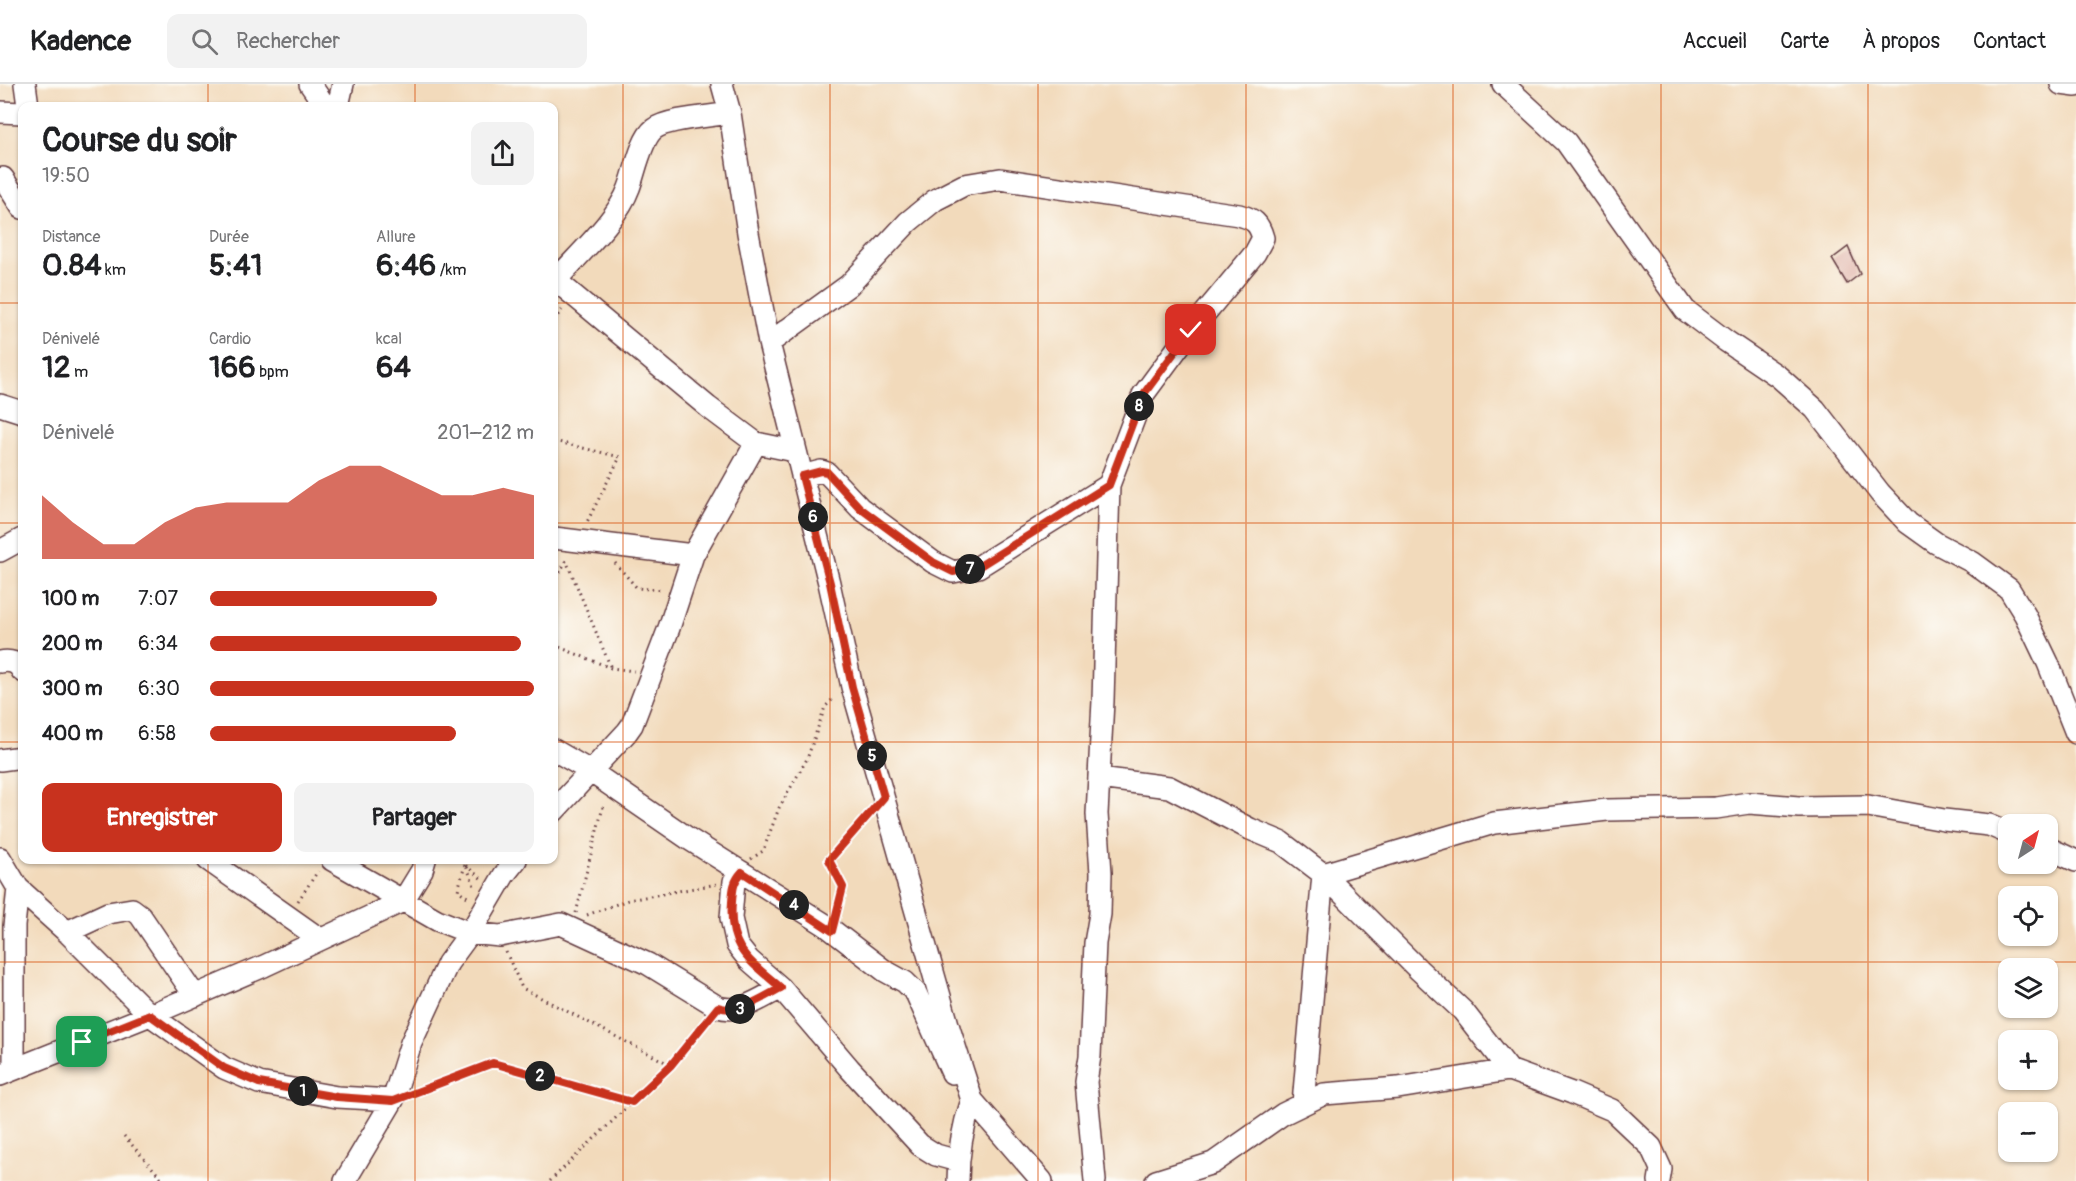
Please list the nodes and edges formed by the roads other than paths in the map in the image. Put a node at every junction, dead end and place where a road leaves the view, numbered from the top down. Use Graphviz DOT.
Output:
graph roads {
  1 [pos="25,84"];
  2 [pos="310,84"];
  3 [pos="343,84"];
  4 [pos="722,84"];
  5 [pos="1503,84"];
  6 [pos="2061,84"];
  7 [pos="2076,86"];
  8 [pos="27,102"];
  9 [pos="322,102"];
  10 [pos="339,102"];
  11 [pos="0,112"];
  12 [pos="18,113"];
  13 [pos="730,113"];
  14 [pos="1,175"];
  15 [pos="0,201"];
  16 [pos="18,202"];
  17 [pos="558,276"];
  18 [pos="558,283"];
  19 [pos="769,343"];
  20 [pos="0,405"];
  21 [pos="18,411"];
  22 [pos="756,443"];
  23 [pos="795,451"];
  24 [pos="802,476"];
  25 [pos="1109,485"];
  26 [pos="558,539"];
  27 [pos="18,541"];
  28 [pos="0,551"];
  29 [pos="693,555"];
  30 [pos="0,662"];
  31 [pos="18,665"];
  32 [pos="2076,733"];
  33 [pos="558,752"];
  34 [pos="18,758"];
  35 [pos="0,760"];
  36 [pos="590,771"];
  37 [pos="1099,778"];
  38 [pos="558,807"];
  39 [pos="1998,828"];
  40 [pos="2058,853"];
  41 [pos="0,858"];
  42 [pos="2076,861"];
  43 [pos="214,864"];
  44 [pos="325,864"];
  45 [pos="424,864"];
  46 [pos="513,864"];
  47 [pos="741,871"];
  48 [pos="1323,874"];
  49 [pos="18,888"];
  50 [pos="403,901"];
  51 [pos="67,932"];
  52 [pos="470,933"];
  53 [pos="320,939"];
  54 [pos="781,988"];
  55 [pos="195,996"];
  56 [pos="150,1015"];
  57 [pos="1509,1070"];
  58 [pos="7,1072"];
  59 [pos="970,1093"];
  60 [pos="393,1101"];
  61 [pos="1303,1104"];
  62 [pos="958,1171"];
  63 [pos="345,1181"];
  64 [pos="1042,1181"];
  65 [pos="1095,1181"];
  66 [pos="1156,1181"];
  67 [pos="1659,1181"];
  1 -- 8 [label="street"];
  2 -- 9 [label="street"];
  3 -- 10 [label="street"];
  4 -- 13 [label="street"];
  5 -- 32 [label="street"];
  6 -- 7 [label="street"];
  11 -- 12 [label="street"];
  13 -- 17 [label="street"];
  13 -- 19 [label="street"];
  14 -- 15 [label="street"];
  14 -- 16 [label="street"];
  18 -- 22 [label="street"];
  19 -- 23 [label="street"];
  19 -- 25 [label="street"];
  20 -- 21 [label="street"];
  22 -- 23 [label="street"];
  22 -- 29 [label="street"];
  23 -- 24 [label="street"];
  24 -- 25 [label="street"];
  24 -- 59 [label="street"];
  25 -- 37 [label="street"];
  26 -- 29 [label="street"];
  27 -- 28 [label="street"];
  29 -- 36 [label="street"];
  30 -- 31 [label="street"];
  33 -- 36 [label="street"];
  34 -- 35 [label="street"];
  36 -- 38 [label="street"];
  36 -- 47 [label="street"];
  37 -- 48 [label="street"];
  37 -- 65 [label="street"];
  39 -- 48 [label="street"];
  40 -- 42 [label="street"];
  41 -- 49 [label="street"];
  43 -- 53 [label="street"];
  44 -- 50 [label="street"];
  45 -- 50 [label="street"];
  46 -- 52 [label="street"];
  47 -- 54 [label="street"];
  47 -- 59 [label="street"];
  48 -- 57 [label="street"];
  48 -- 61 [label="street"];
  49 -- 51 [label="street"];
  49 -- 58 [label="street"];
  50 -- 52 [label="street"];
  50 -- 53 [label="street"];
  51 -- 55 [label="street"];
  51 -- 56 [label="street"];
  52 -- 54 [label="street"];
  52 -- 60 [label="street"];
  53 -- 55 [label="street"];
  54 -- 62 [label="street"];
  55 -- 56 [label="street"];
  56 -- 58 [label="street"];
  56 -- 60 [label="street"];
  57 -- 61 [label="street"];
  57 -- 67 [label="street"];
  59 -- 62 [label="street"];
  59 -- 64 [label="street"];
  60 -- 63 [label="street"];
  61 -- 66 [label="street"];
}
